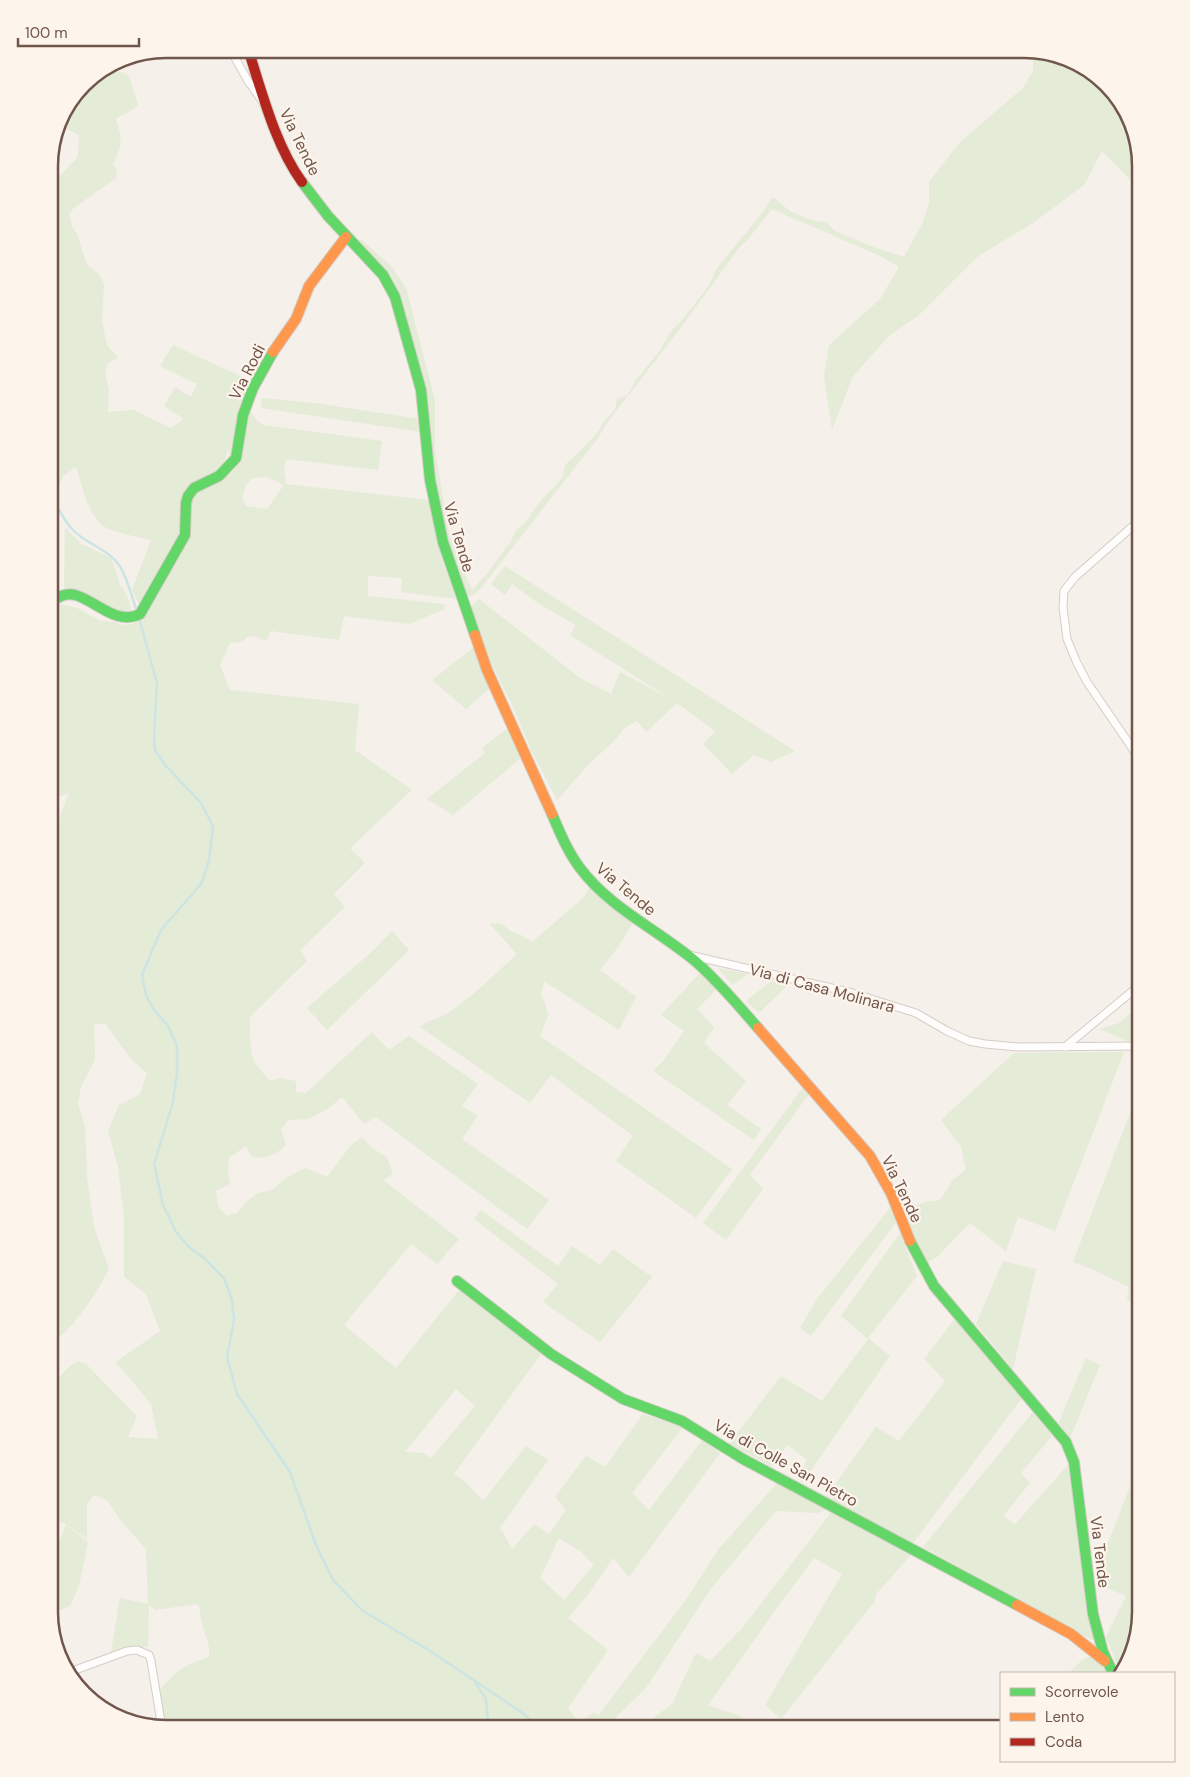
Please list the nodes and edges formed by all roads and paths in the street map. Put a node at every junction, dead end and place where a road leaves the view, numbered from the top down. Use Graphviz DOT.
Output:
graph roads {
  1 [pos="235,58"];
  2 [pos="251,58"];
  3 [pos="267,108"];
  4 [pos="346,237"];
  5 [pos="1132,527"];
  6 [pos="58,597"];
  7 [pos="1132,748"];
  8 [pos="684,954"];
  9 [pos="1132,991"];
  10 [pos="1065,1046"];
  11 [pos="1132,1046"];
  12 [pos="457,1281"];
  13 [pos="1108,1663"];
  14 [pos="75,1670"];
  15 [pos="1112,1672"];
  16 [pos="161,1719"];
  1 -- 3 [label="street"];
  2 -- 3 [label="street, Via Tende"];
  3 -- 4 [label="street, Via Tende"];
  4 -- 6 [label="street, Via Rodi"];
  4 -- 8 [label="street, Via Tende"];
  5 -- 7 [label="street"];
  8 -- 10 [label="street, Via di Casa Molinara"];
  8 -- 13 [label="street, Via Tende"];
  9 -- 10 [label="street"];
  10 -- 11 [label="street, Via di Casa Molinara"];
  12 -- 13 [label="street, Via di Colle San Pietro"];
  13 -- 15 [label="street, Via Tende"];
  14 -- 16 [label="street"];
}
